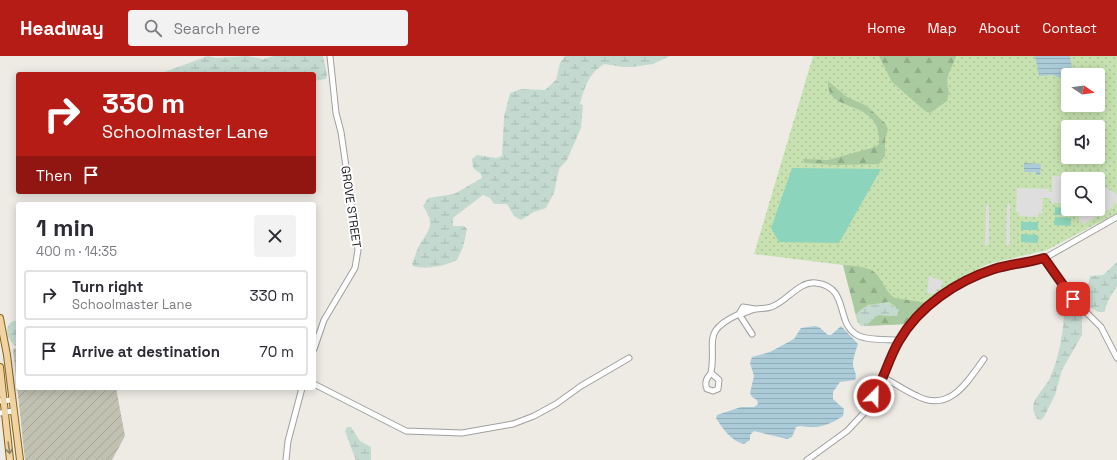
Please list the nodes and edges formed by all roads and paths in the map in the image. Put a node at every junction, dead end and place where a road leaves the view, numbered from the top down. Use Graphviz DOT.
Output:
graph roads {
  1 [pos="330,56"];
  2 [pos="1117,217"];
  3 [pos="1044,258"];
  4 [pos="738,314"];
  5 [pos="0,318"];
  6 [pos="752,334"];
  7 [pos="899,340"];
  8 [pos="316,343"];
  9 [pos="629,358"];
  10 [pos="1117,358"];
  11 [pos="984,359"];
  12 [pos="0,367"];
  13 [pos="711,372"];
  14 [pos="882,377"];
  15 [pos="316,385"];
  16 [pos="301,390"];
  17 [pos="12,400"];
  18 [pos="2,401"];
  19 [pos="13,410"];
  20 [pos="2,412"];
  21 [pos="10,460"];
  22 [pos="20,460"];
  23 [pos="286,460"];
  24 [pos="807,460"];
  1 -- 8 [label="street, GROVE STREET"];
  2 -- 3 [label="street"];
  3 -- 7 [label="street"];
  3 -- 10 [label="street"];
  4 -- 6 [label="street"];
  4 -- 7 [label="street"];
  4 -- 13 [label="street"];
  5 -- 17 [label="main road"];
  7 -- 14 [label="street"];
  9 -- 15 [label="street"];
  11 -- 14 [label="street"];
  12 -- 18 [label="main road"];
  14 -- 24 [label="street"];
  16 -- 23 [label="street"];
  17 -- 18 [label="street"];
  17 -- 19 [label="main road"];
  18 -- 20 [label="main road"];
  19 -- 20 [label="street"];
  19 -- 22 [label="main road"];
  20 -- 21 [label="main road, one-way"];
}
